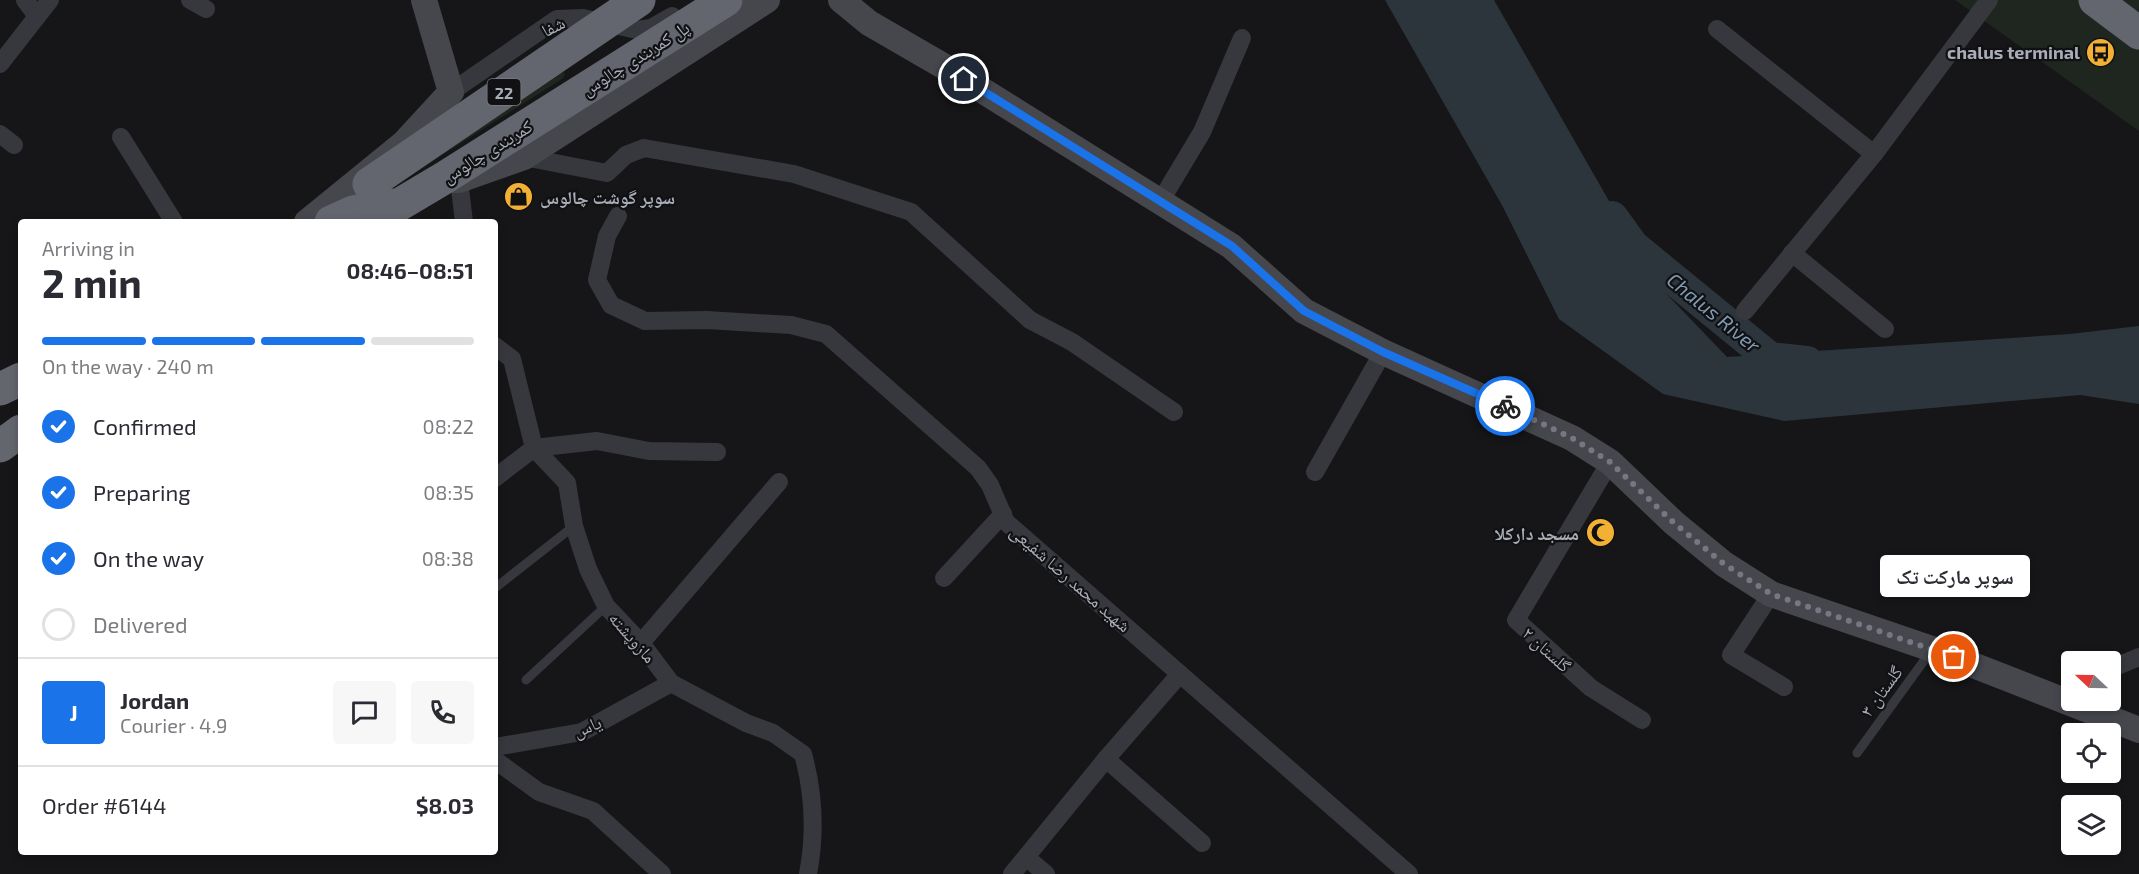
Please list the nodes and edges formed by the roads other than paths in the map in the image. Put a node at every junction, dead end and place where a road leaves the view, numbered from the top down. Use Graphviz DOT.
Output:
graph roads {
  1 [pos="25,0"];
  2 [pos="50,0"];
  3 [pos="190,0"];
  4 [pos="424,0"];
  5 [pos="639,0"];
  6 [pos="699,0"];
  7 [pos="726,0"];
  8 [pos="767,0"];
  9 [pos="841,0"];
  10 [pos="1989,0"];
  11 [pos="2095,0"];
  12 [pos="206,9"];
  13 [pos="37,16"];
  14 [pos="1717,29"];
  15 [pos="2139,33"];
  16 [pos="1242,38"];
  17 [pos="0,64"];
  18 [pos="451,93"];
  19 [pos="574,96"];
  20 [pos="121,137"];
  21 [pos="1874,154"];
  22 [pos="524,158"];
  23 [pos="452,179"];
  24 [pos="1160,202"];
  25 [pos="400,204"];
  26 [pos="618,216"];
  27 [pos="172,219"];
  28 [pos="311,219"];
  29 [pos="317,219"];
  30 [pos="338,219"];
  31 [pos="375,219"];
  32 [pos="463,219"];
  33 [pos="1792,253"];
  34 [pos="1745,311"];
  35 [pos="1885,329"];
  36 [pos="498,348"];
  37 [pos="1383,352"];
  38 [pos="18,381"];
  39 [pos="0,389"];
  40 [pos="1174,412"];
  41 [pos="18,431"];
  42 [pos="18,432"];
  43 [pos="0,439"];
  44 [pos="0,446"];
  45 [pos="534,448"];
  46 [pos="717,452"];
  47 [pos="1610,462"];
  48 [pos="1315,472"];
  49 [pos="498,476"];
  50 [pos="779,482"];
  51 [pos="1003,514"];
  52 [pos="574,525"];
  53 [pos="944,578"];
  54 [pos="498,584"];
  55 [pos="1771,594"];
  56 [pos="606,606"];
  57 [pos="641,643"];
  58 [pos="1932,649"];
  59 [pos="2139,657"];
  60 [pos="2121,664"];
  61 [pos="1180,674"];
  62 [pos="526,680"];
  63 [pos="671,683"];
  64 [pos="1784,687"];
  65 [pos="2061,693"];
  66 [pos="2100,711"];
  67 [pos="1642,720"];
  68 [pos="2139,730"];
  69 [pos="498,746"];
  70 [pos="1857,753"];
  71 [pos="1106,759"];
  72 [pos="498,762"];
  73 [pos="1202,843"];
  74 [pos="1026,857"];
  75 [pos="662,874"];
  76 [pos="808,874"];
  77 [pos="1012,874"];
  78 [pos="1046,874"];
  79 [pos="1409,874"];
  1 -- 13 [label="street"];
  2 -- 13 [label="street"];
  3 -- 12 [label="street"];
  4 -- 18 [label="street"];
  5 -- 29 [label="highway, 22, bridge"];
  6 -- 18 [label="street, شفا"];
  7 -- 19 [label="highway, پل کمربندی چالوس / 22"];
  8 -- 22 [label="street"];
  9 -- 24 [label="street"];
  10 -- 21 [label="street"];
  11 -- 15 [label="highway"];
  13 -- 17 [label="street"];
  14 -- 21 [label="street"];
  16 -- 24 [label="street"];
  18 -- 28 [label="street"];
  19 -- 23 [label="highway, کمربندی چالوس / 22"];
  20 -- 27 [label="street"];
  21 -- 33 [label="street"];
  22 -- 23 [label="street"];
  22 -- 40 [label="street"];
  23 -- 25 [label="highway, کمربندی چالوس / 22"];
  23 -- 32 [label="street"];
  24 -- 37 [label="street"];
  25 -- 30 [label="highway, 22"];
  25 -- 31 [label="highway, 22"];
  26 -- 51 [label="street, شهید محمد رضا شفیعی"];
  33 -- 34 [label="street"];
  33 -- 35 [label="street"];
  36 -- 45 [label="street, مازوپشته"];
  37 -- 47 [label="street"];
  37 -- 48 [label="street"];
  38 -- 39 [label="highway"];
  41 -- 43 [label="highway"];
  42 -- 44 [label="highway"];
  45 -- 46 [label="street"];
  45 -- 49 [label="street"];
  45 -- 52 [label="street, مازوپشته"];
  47 -- 55 [label="street"];
  47 -- 67 [label="street, گلستان ۲"];
  50 -- 57 [label="street"];
  51 -- 53 [label="street"];
  51 -- 61 [label="street, شهید محمد رضا شفیعی"];
  52 -- 54 [label="lane"];
  52 -- 56 [label="street, مازوپشته"];
  55 -- 58 [label="street"];
  55 -- 64 [label="street"];
  56 -- 57 [label="street, مازوپشته"];
  56 -- 62 [label="lane"];
  57 -- 63 [label="street, مازوپشته"];
  58 -- 65 [label="street"];
  58 -- 70 [label="lane, گلستان ۳"];
  59 -- 60 [label="street"];
  61 -- 71 [label="street"];
  61 -- 79 [label="street, شهید محمد رضا شفیعی"];
  63 -- 69 [label="street, یاس"];
  63 -- 76 [label="street, مازوپشته"];
  66 -- 68 [label="street"];
  71 -- 73 [label="street"];
  71 -- 74 [label="street"];
  72 -- 75 [label="street"];
  74 -- 77 [label="street"];
  74 -- 78 [label="street"];
}
